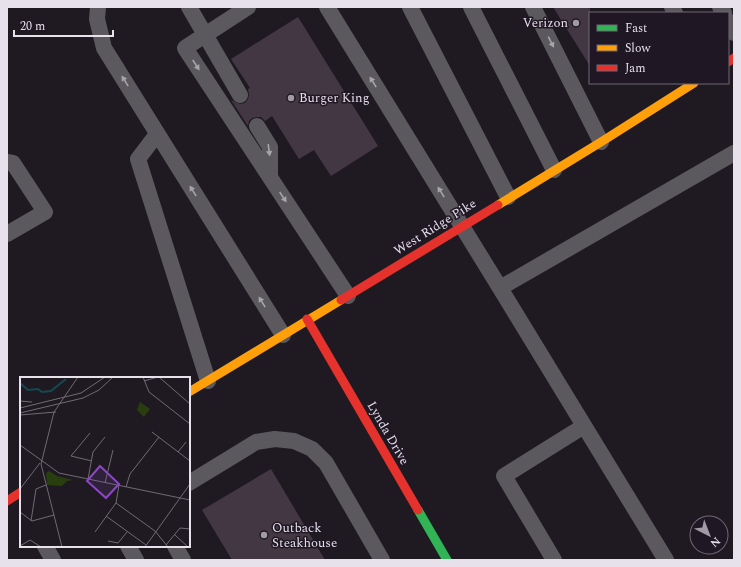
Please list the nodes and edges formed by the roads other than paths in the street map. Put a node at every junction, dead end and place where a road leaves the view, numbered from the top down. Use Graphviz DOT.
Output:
graph roads {
  1 [pos="98,7"];
  2 [pos="189,7"];
  3 [pos="248,7"];
  4 [pos="327,7"];
  5 [pos="410,7"];
  6 [pos="472,7"];
  7 [pos="533,7"];
  8 [pos="729,24"];
  9 [pos="734,33"];
  10 [pos="206,35"];
  11 [pos="692,84"];
  12 [pos="240,95"];
  13 [pos="258,126"];
  14 [pos="157,134"];
  15 [pos="602,142"];
  16 [pos="734,153"];
  17 [pos="10,163"];
  18 [pos="554,170"];
  19 [pos="270,177"];
  20 [pos="508,197"];
  21 [pos="461,226"];
  22 [pos="7,234"];
  23 [pos="500,288"];
  24 [pos="348,296"];
  25 [pos="307,319"];
  26 [pos="282,335"];
  27 [pos="208,381"];
  28 [pos="190,391"];
  29 [pos="584,426"];
  30 [pos="190,482"];
  31 [pos="46,547"];
  32 [pos="129,547"];
  33 [pos="176,547"];
  34 [pos="52,560"];
  35 [pos="136,560"];
  36 [pos="183,560"];
  37 [pos="382,560"];
  38 [pos="447,560"];
  39 [pos="554,560"];
  40 [pos="666,560"];
  14 -- 1 [label="lane, one-way"];
  2 -- 10 [label="lane"];
  3 -- 10 [label="lane"];
  21 -- 4 [label="lane, one-way"];
  5 -- 20 [label="lane"];
  6 -- 18 [label="lane"];
  7 -- 15 [label="lane, one-way"];
  8 -- 9 [label="lane"];
  10 -- 12 [label="lane"];
  10 -- 19 [label="lane, one-way"];
  11 -- 15 [label="main road, West Ridge Pike"];
  13 -- 19 [label="lane, one-way"];
  26 -- 14 [label="lane, one-way"];
  14 -- 27 [label="lane"];
  15 -- 18 [label="main road, West Ridge Pike"];
  16 -- 23 [label="lane"];
  17 -- 22 [label="lane"];
  18 -- 20 [label="main road, West Ridge Pike"];
  19 -- 24 [label="lane, one-way"];
  20 -- 21 [label="main road, West Ridge Pike"];
  21 -- 23 [label="lane"];
  21 -- 24 [label="main road, West Ridge Pike"];
  23 -- 29 [label="lane"];
  24 -- 25 [label="main road, West Ridge Pike"];
  25 -- 26 [label="main road, West Ridge Pike"];
  25 -- 38 [label="main road, Lynda Drive"];
  26 -- 27 [label="main road, West Ridge Pike"];
  27 -- 28 [label="main road, West Ridge Pike"];
  29 -- 39 [label="lane"];
  29 -- 40 [label="lane"];
  30 -- 37 [label="lane"];
  31 -- 34 [label="lane"];
  32 -- 35 [label="lane"];
  33 -- 36 [label="lane"];
}
